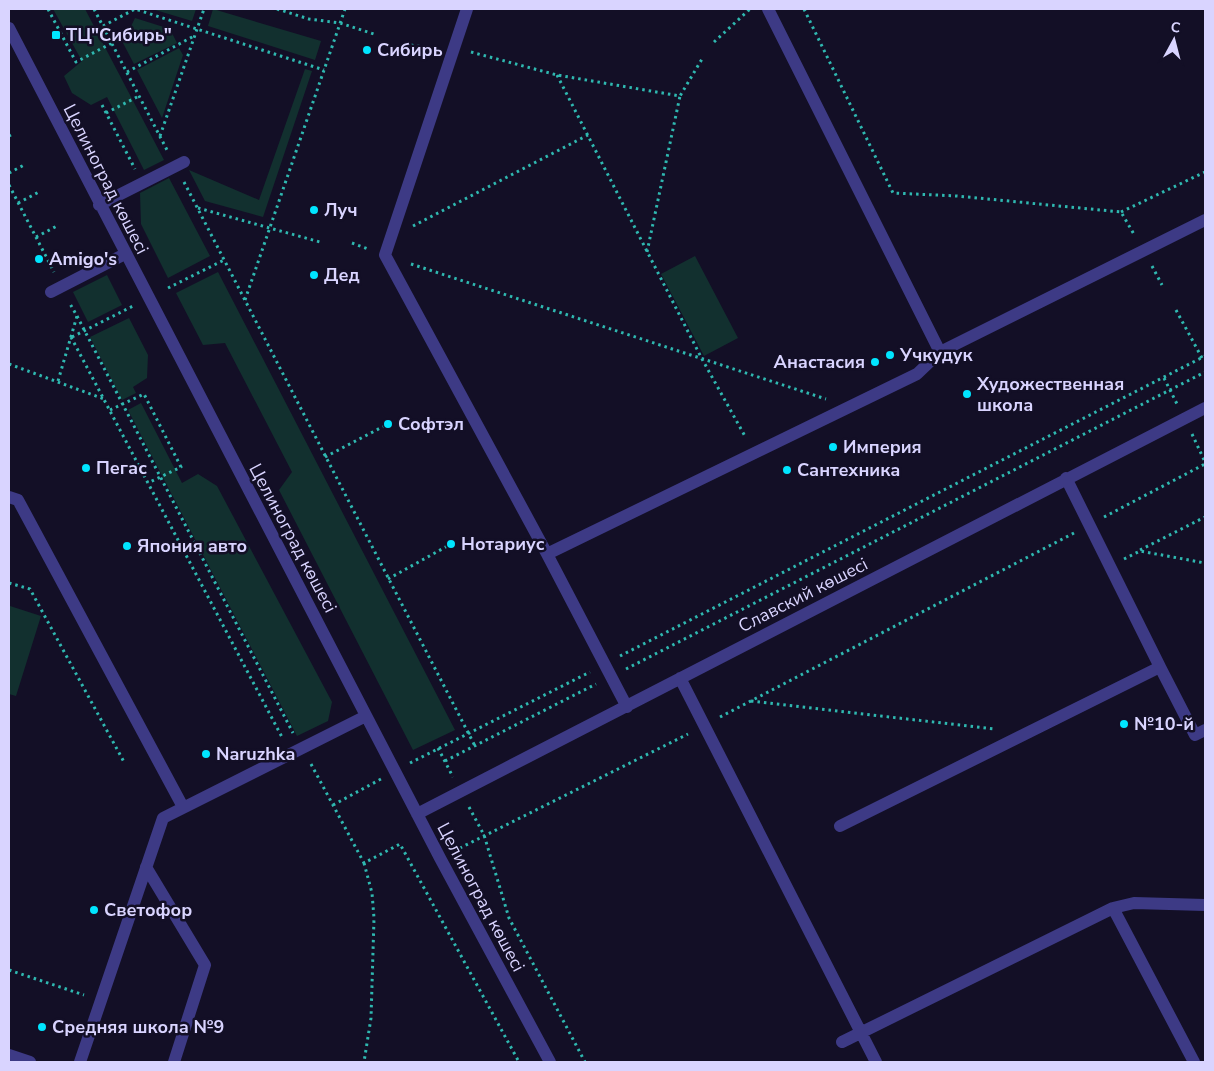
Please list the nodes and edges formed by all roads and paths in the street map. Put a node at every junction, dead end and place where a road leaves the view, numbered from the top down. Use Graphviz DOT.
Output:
graph roads {
  1 [pos="48,9"];
  2 [pos="94,9"];
  3 [pos="204,9"];
  4 [pos="277,9"];
  5 [pos="344,9"];
  6 [pos="467,9"];
  7 [pos="750,9"];
  8 [pos="768,9"];
  9 [pos="804,9"];
  10 [pos="340,22"];
  11 [pos="103,26"];
  12 [pos="9,28"];
  13 [pos="197,29"];
  14 [pos="377,35"];
  15 [pos="195,36"];
  16 [pos="714,42"];
  17 [pos="112,43"];
  18 [pos="12,45"];
  19 [pos="411,45"];
  20 [pos="453,50"];
  21 [pos="702,59"];
  22 [pos="324,70"];
  23 [pos="128,72"];
  24 [pos="557,75"];
  25 [pos="139,96"];
  26 [pos="680,96"];
  27 [pos="102,105"];
  28 [pos="106,113"];
  29 [pos="588,135"];
  30 [pos="160,136"];
  31 [pos="26,164"];
  32 [pos="180,164"];
  33 [pos="1205,172"];
  34 [pos="9,173"];
  35 [pos="138,173"];
  36 [pos="9,185"];
  37 [pos="39,192"];
  38 [pos="18,204"];
  39 [pos="100,205"];
  40 [pos="197,208"];
  41 [pos="1121,212"];
  42 [pos="1205,220"];
  43 [pos="57,226"];
  44 [pos="270,228"];
  45 [pos="36,237"];
  46 [pos="391,237"];
  47 [pos="320,242"];
  48 [pos="352,243"];
  49 [pos="1144,251"];
  50 [pos="647,252"];
  51 [pos="126,254"];
  52 [pos="385,255"];
  53 [pos="224,260"];
  54 [pos="1162,285"];
  55 [pos="168,288"];
  56 [pos="56,289"];
  57 [pos="244,301"];
  58 [pos="133,306"];
  59 [pos="1176,310"];
  60 [pos="77,316"];
  61 [pos="84,331"];
  62 [pos="71,337"];
  63 [pos="940,352"];
  64 [pos="1203,357"];
  65 [pos="702,358"];
  66 [pos="9,364"];
  67 [pos="1205,372"];
  68 [pos="58,382"];
  69 [pos="105,399"];
  70 [pos="122,404"];
  71 [pos="850,406"];
  72 [pos="1205,408"];
  73 [pos="110,410"];
  74 [pos="388,424"];
  75 [pos="755,453"];
  76 [pos="325,457"];
  77 [pos="1205,464"];
  78 [pos="160,477"];
  79 [pos="1066,478"];
  80 [pos="148,483"];
  81 [pos="9,497"];
  82 [pos="1205,517"];
  83 [pos="1089,525"];
  84 [pos="451,544"];
  85 [pos="1140,551"];
  86 [pos="547,554"];
  87 [pos="1124,559"];
  88 [pos="1205,563"];
  89 [pos="388,579"];
  90 [pos="9,583"];
  91 [pos="604,664"];
  92 [pos="1160,667"];
  93 [pos="611,677"];
  94 [pos="680,678"];
  95 [pos="751,700"];
  96 [pos="627,707"];
  97 [pos="366,716"];
  98 [pos="703,726"];
  99 [pos="999,729"];
  100 [pos="1205,730"];
  101 [pos="468,733"];
  102 [pos="475,746"];
  103 [pos="300,753"];
  104 [pos="445,761"];
  105 [pos="124,762"];
  106 [pos="394,772"];
  107 [pos="333,805"];
  108 [pos="183,807"];
  109 [pos="417,814"];
  110 [pos="840,826"];
  111 [pos="364,863"];
  112 [pos="146,867"];
  113 [pos="1205,905"];
  114 [pos="1113,908"];
  115 [pos="9,970"];
  116 [pos="101,1000"];
  117 [pos="861,1033"];
  118 [pos="842,1042"];
  119 [pos="9,1055"];
  120 [pos="30,1062"];
  121 [pos="80,1062"];
  122 [pos="174,1062"];
  123 [pos="364,1062"];
  124 [pos="519,1062"];
  125 [pos="550,1062"];
  126 [pos="585,1062"];
  127 [pos="876,1062"];
  128 [pos="1194,1062"];
  1 -- 17 [label="path"];
  2 -- 11 [label="path"];
  3 -- 13 [label="path"];
  4 -- 10 [label="path"];
  5 -- 10 [label="path"];
  6 -- 20 [label="street"];
  7 -- 16 [label="path"];
  8 -- 63 [label="street"];
  9 -- 41 [label="path"];
  10 -- 14 [label="path"];
  10 -- 22 [label="path"];
  11 -- 13 [label="path"];
  11 -- 17 [label="path"];
  12 -- 18 [label="street, Целиноград көшесі"];
  13 -- 15 [label="path"];
  13 -- 22 [label="path"];
  15 -- 23 [label="path"];
  15 -- 30 [label="path"];
  17 -- 23 [label="path"];
  18 -- 39 [label="street, Целиноград көшесі"];
  19 -- 20 [label="path"];
  20 -- 24 [label="path"];
  20 -- 46 [label="street"];
  21 -- 26 [label="path"];
  22 -- 44 [label="path"];
  23 -- 25 [label="path"];
  24 -- 26 [label="path"];
  24 -- 29 [label="path"];
  25 -- 28 [label="path"];
  25 -- 30 [label="path"];
  26 -- 50 [label="path"];
  27 -- 28 [label="path"];
  28 -- 35 [label="path"];
  29 -- 46 [label="path"];
  29 -- 50 [label="path"];
  30 -- 32 [label="path"];
  31 -- 34 [label="path"];
  32 -- 39 [label="street"];
  32 -- 40 [label="path"];
  33 -- 41 [label="path"];
  36 -- 38 [label="path"];
  37 -- 38 [label="path"];
  38 -- 45 [label="path"];
  39 -- 51 [label="street, Целиноград көшесі"];
  40 -- 44 [label="path"];
  40 -- 53 [label="path"];
  41 -- 49 [label="path"];
  42 -- 49 [label="street"];
  43 -- 45 [label="path"];
  44 -- 47 [label="path"];
  44 -- 57 [label="path"];
  45 -- 56 [label="path"];
  46 -- 52 [label="street"];
  48 -- 52 [label="path"];
  49 -- 54 [label="path"];
  49 -- 63 [label="street"];
  50 -- 65 [label="path"];
  51 -- 56 [label="street"];
  51 -- 97 [label="street, Целиноград көшесі"];
  52 -- 65 [label="path"];
  52 -- 86 [label="street"];
  53 -- 55 [label="path"];
  53 -- 57 [label="path"];
  56 -- 60 [label="path"];
  57 -- 76 [label="path"];
  58 -- 61 [label="path"];
  59 -- 64 [label="path"];
  60 -- 61 [label="path"];
  60 -- 62 [label="path"];
  61 -- 62 [label="path"];
  61 -- 70 [label="path"];
  62 -- 68 [label="path"];
  62 -- 69 [label="path"];
  63 -- 71 [label="street"];
  64 -- 91 [label="path"];
  65 -- 71 [label="path"];
  65 -- 75 [label="path"];
  66 -- 68 [label="path"];
  67 -- 93 [label="path"];
  68 -- 69 [label="path"];
  69 -- 73 [label="path"];
  70 -- 73 [label="path"];
  70 -- 78 [label="path"];
  70 -- 78 [label="path"];
  71 -- 75 [label="street"];
  72 -- 79 [label="street, Славский көшесі"];
  73 -- 80 [label="path"];
  74 -- 76 [label="path"];
  75 -- 86 [label="street"];
  76 -- 89 [label="path"];
  77 -- 83 [label="path"];
  78 -- 80 [label="path"];
  78 -- 103 [label="path"];
  79 -- 83 [label="street"];
  79 -- 94 [label="street, Славский көшесі"];
  80 -- 103 [label="path"];
  81 -- 108 [label="street"];
  82 -- 85 [label="path"];
  83 -- 92 [label="street"];
  83 -- 95 [label="path"];
  84 -- 89 [label="path"];
  85 -- 87 [label="path"];
  85 -- 88 [label="path"];
  86 -- 91 [label="street"];
  89 -- 101 [label="path"];
  90 -- 105 [label="path"];
  91 -- 93 [label="street"];
  91 -- 101 [label="path"];
  92 -- 100 [label="street"];
  92 -- 110 [label="street"];
  93 -- 96 [label="street"];
  93 -- 102 [label="path"];
  94 -- 96 [label="street, Славский көшесі"];
  94 -- 98 [label="street"];
  95 -- 98 [label="path"];
  95 -- 99 [label="path"];
  96 -- 109 [label="street, Славский көшесі"];
  97 -- 103 [label="street"];
  97 -- 106 [label="street, Целиноград көшесі"];
  98 -- 117 [label="street"];
  98 -- 126 [label="path"];
  101 -- 102 [label="path"];
  101 -- 106 [label="path"];
  102 -- 104 [label="path"];
  103 -- 107 [label="path"];
  103 -- 108 [label="street"];
  106 -- 107 [label="path"];
  106 -- 109 [label="street, Целиноград көшесі"];
  107 -- 111 [label="path"];
  108 -- 112 [label="street"];
  109 -- 125 [label="street, Целиноград көшесі"];
  111 -- 123 [label="path"];
  111 -- 124 [label="path"];
  112 -- 116 [label="street"];
  112 -- 122 [label="street"];
  113 -- 114 [label="street"];
  114 -- 117 [label="street"];
  114 -- 128 [label="street"];
  115 -- 116 [label="path"];
  116 -- 121 [label="street"];
  117 -- 118 [label="street"];
  117 -- 127 [label="street"];
  119 -- 120 [label="street"];
}
